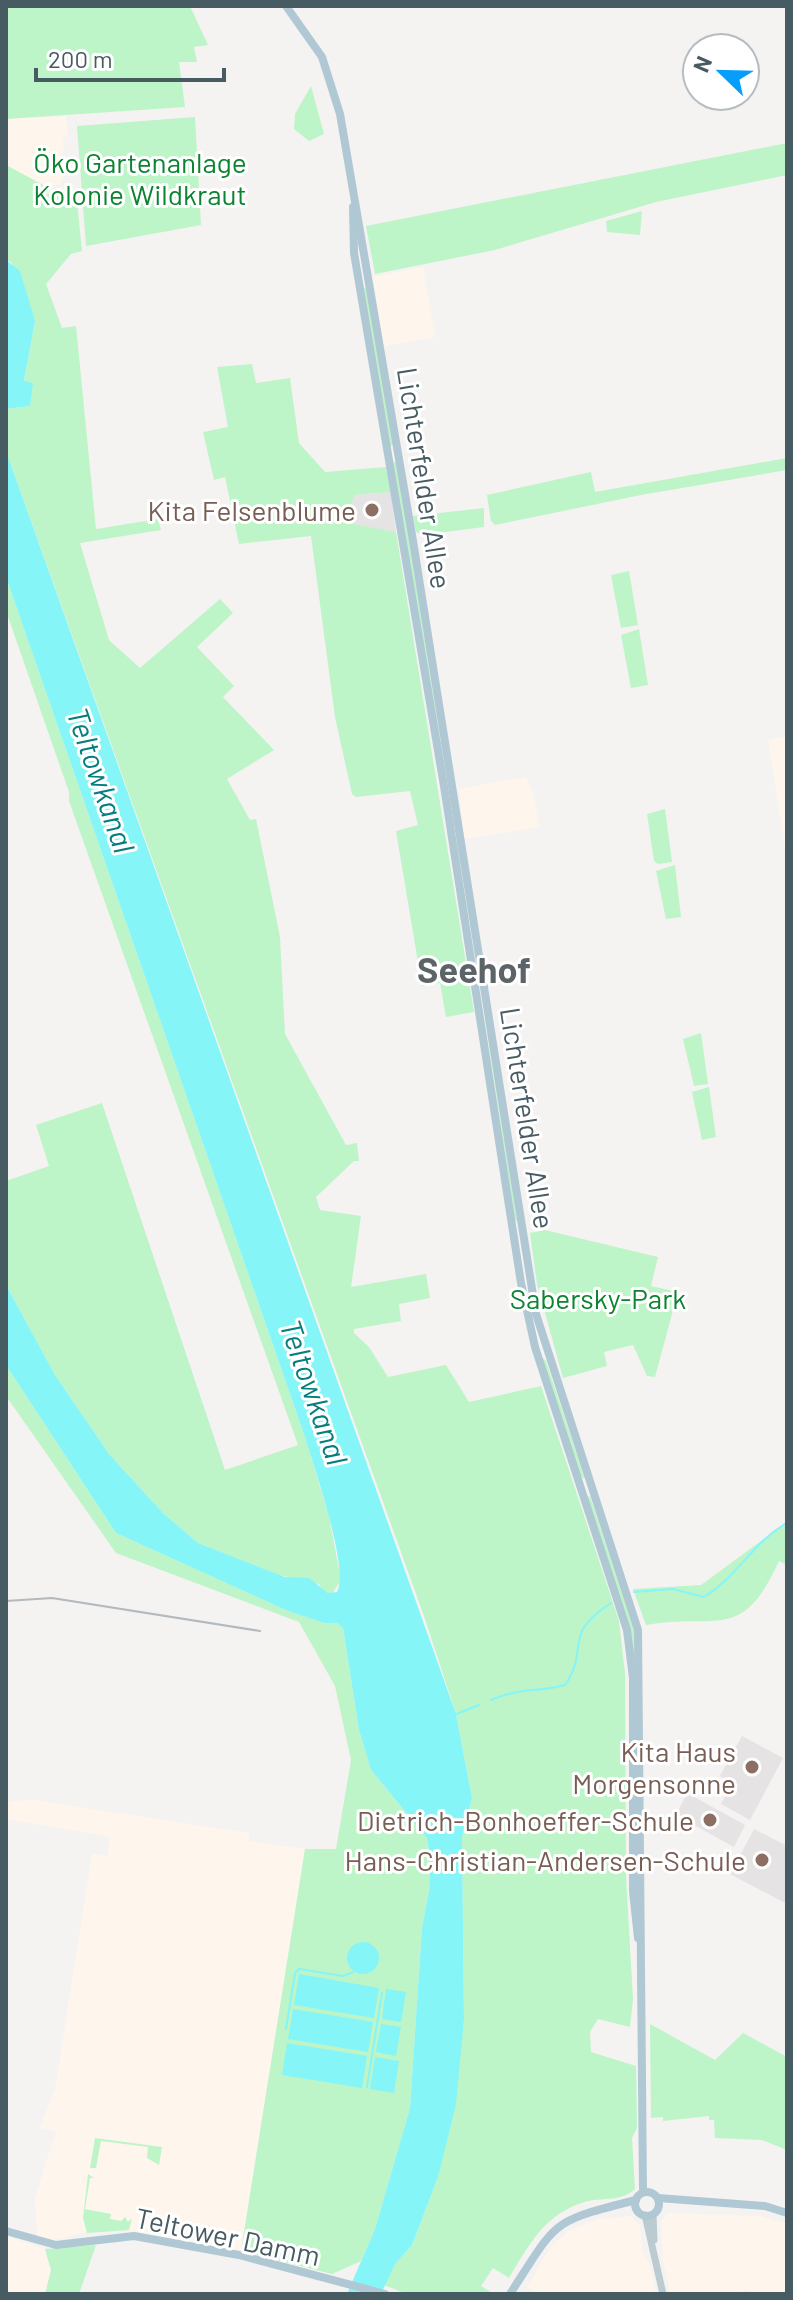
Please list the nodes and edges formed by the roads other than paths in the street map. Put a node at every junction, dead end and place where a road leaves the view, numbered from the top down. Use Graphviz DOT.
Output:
graph roads {
  1 [pos="286,6"];
  2 [pos="357,226"];
  3 [pos="369,276"];
  4 [pos="358,280"];
  5 [pos="641,1959"];
  6 [pos="646,2192"];
  7 [pos="636,2204"];
  8 [pos="654,2209"];
  9 [pos="787,2213"];
  10 [pos="6,2231"];
  11 [pos="510,2293"];
  12 [pos="384,2294"];
  13 [pos="663,2294"];
  1 -- 2 [label="main road"];
  2 -- 3 [label="main road, Lichterfelder Allee"];
  2 -- 4 [label="main road, Lichterfelder Allee"];
  3 -- 4 [label="main road"];
  3 -- 5 [label="main road, Lichterfelder Allee"];
  4 -- 5 [label="main road, Lichterfelder Allee"];
  5 -- 6 [label="main road, Lichterfelder Allee"];
  6 -- 7 [label="main road"];
  6 -- 8 [label="main road"];
  7 -- 8 [label="main road"];
  7 -- 11 [label="main road"];
  8 -- 9 [label="main road"];
  8 -- 13 [label="street"];
  10 -- 12 [label="main road, Teltower Damm"];
}
